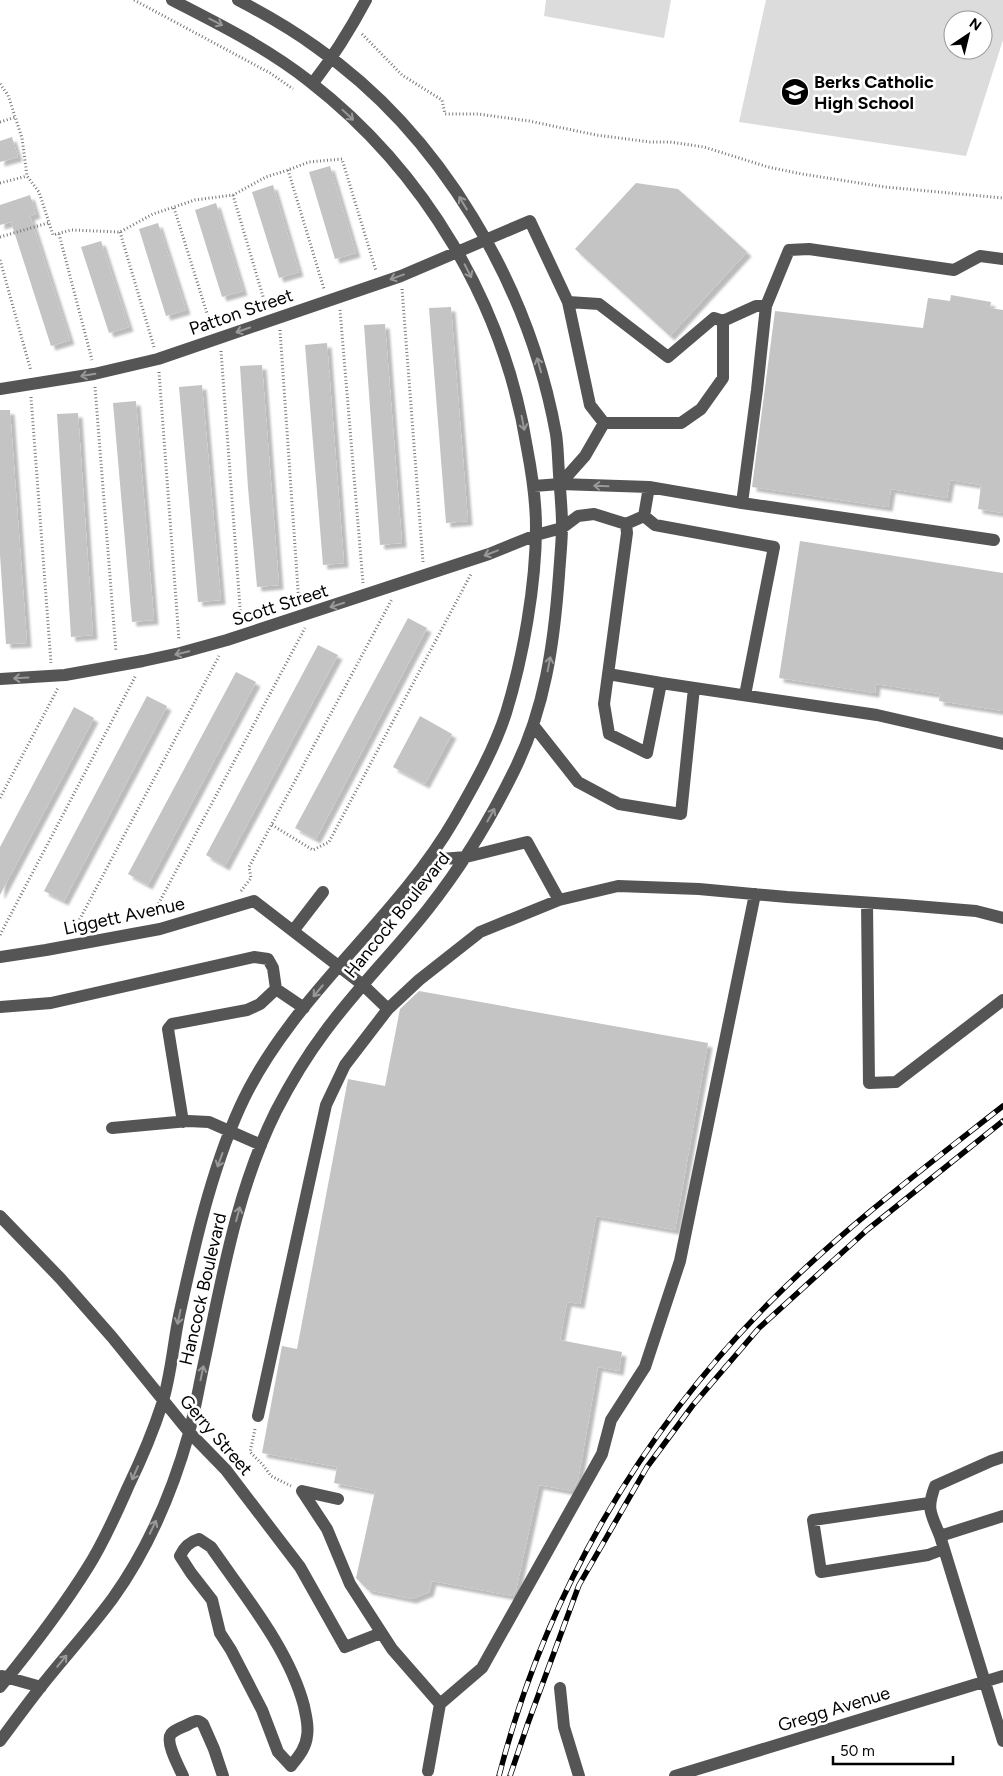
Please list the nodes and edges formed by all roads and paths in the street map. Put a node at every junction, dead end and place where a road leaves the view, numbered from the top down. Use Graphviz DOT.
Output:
graph roads {
  1 [pos="134,0"];
  2 [pos="172,0"];
  3 [pos="238,0"];
  4 [pos="366,0"];
  5 [pos="353,25"];
  6 [pos="332,58"];
  7 [pos="313,83"];
  8 [pos="0,84"];
  9 [pos="300,94"];
  10 [pos="16,117"];
  11 [pos="0,122"];
  12 [pos="288,170"];
  13 [pos="27,176"];
  14 [pos="0,183"];
  15 [pos="233,195"];
  16 [pos="1003,198"];
  17 [pos="174,208"];
  18 [pos="48,223"];
  19 [pos="120,232"];
  20 [pos="59,234"];
  21 [pos="0,237"];
  22 [pos="486,241"];
  23 [pos="458,252"];
  24 [pos="1003,259"];
  25 [pos="0,260"];
  26 [pos="401,276"];
  27 [pos="380,283"];
  28 [pos="334,299"];
  29 [pos="568,302"];
  30 [pos="766,306"];
  31 [pos="275,319"];
  32 [pos="723,320"];
  33 [pos="217,339"];
  34 [pos="158,359"];
  35 [pos="94,374"];
  36 [pos="30,385"];
  37 [pos="0,389"];
  38 [pos="604,423"];
  39 [pos="560,484"];
  40 [pos="534,486"];
  41 [pos="650,487"];
  42 [pos="742,503"];
  43 [pos="644,516"];
  44 [pos="562,528"];
  45 [pos="626,529"];
  46 [pos="536,535"];
  47 [pos="994,540"];
  48 [pos="479,558"];
  49 [pos="424,576"];
  50 [pos="401,583"];
  51 [pos="364,596"];
  52 [pos="314,612"];
  53 [pos="300,617"];
  54 [pos="242,636"];
  55 [pos="227,640"];
  56 [pos="180,653"];
  57 [pos="143,661"];
  58 [pos="117,665"];
  59 [pos="608,674"];
  60 [pos="65,675"];
  61 [pos="52,676"];
  62 [pos="0,679"];
  63 [pos="661,683"];
  64 [pos="694,688"];
  65 [pos="745,696"];
  66 [pos="533,726"];
  67 [pos="1003,744"];
  68 [pos="0,798"];
  69 [pos="272,825"];
  70 [pos="466,857"];
  71 [pos="429,860"];
  72 [pos="323,892"];
  73 [pos="756,894"];
  74 [pos="559,900"];
  75 [pos="867,903"];
  76 [pos="227,909"];
  77 [pos="1003,918"];
  78 [pos="293,931"];
  79 [pos="143,932"];
  80 [pos="0,934"];
  81 [pos="65,947"];
  82 [pos="0,957"];
  83 [pos="339,967"];
  84 [pos="363,985"];
  85 [pos="276,989"];
  86 [pos="1003,1000"];
  87 [pos="0,1007"];
  88 [pos="304,1008"];
  89 [pos="388,1009"];
  90 [pos="183,1122"];
  91 [pos="112,1128"];
  92 [pos="231,1132"];
  93 [pos="261,1145"];
  94 [pos="0,1216"];
  95 [pos="163,1400"];
  96 [pos="258,1416"];
  97 [pos="189,1432"];
  98 [pos="1003,1457"];
  99 [pos="302,1491"];
  100 [pos="338,1499"];
  101 [pos="929,1503"];
  102 [pos="1003,1516"];
  103 [pos="940,1536"];
  104 [pos="945,1553"];
  105 [pos="381,1632"];
  106 [pos="4,1676"];
  107 [pos="1003,1676"];
  108 [pos="985,1681"];
  109 [pos="0,1687"];
  110 [pos="41,1687"];
  111 [pos="560,1688"];
  112 [pos="440,1704"];
  113 [pos="0,1741"];
  114 [pos="1003,1741"];
  115 [pos="287,1771"];
  116 [pos="428,1771"];
  117 [pos="183,1776"];
  118 [pos="223,1776"];
  119 [pos="579,1776"];
  120 [pos="675,1776"];
  1 -- 9 [label="path"];
  2 -- 7 [label="street, Hancock Boulevard, one-way"];
  3 -- 6 [label="street, Hancock Boulevard"];
  4 -- 5 [label="street"];
  5 -- 6 [label="street"];
  5 -- 16 [label="path"];
  6 -- 7 [label="street"];
  22 -- 6 [label="street, Hancock Boulevard, one-way"];
  7 -- 23 [label="street, Hancock Boulevard, one-way"];
  8 -- 10 [label="path"];
  10 -- 11 [label="path"];
  10 -- 13 [label="path"];
  12 -- 15 [label="path"];
  12 -- 27 [label="path"];
  12 -- 28 [label="path"];
  13 -- 14 [label="path"];
  13 -- 18 [label="path"];
  15 -- 17 [label="path"];
  15 -- 31 [label="path"];
  17 -- 19 [label="path"];
  17 -- 33 [label="path"];
  18 -- 20 [label="path"];
  18 -- 21 [label="path"];
  19 -- 20 [label="path"];
  19 -- 34 [label="path"];
  20 -- 35 [label="path"];
  22 -- 23 [label="street, Patton Street"];
  22 -- 29 [label="street, Patton Street"];
  39 -- 22 [label="street, Hancock Boulevard, one-way"];
  23 -- 26 [label="street, Patton Street"];
  23 -- 40 [label="street, Hancock Boulevard, one-way"];
  24 -- 30 [label="street"];
  25 -- 36 [label="path"];
  26 -- 27 [label="street, Patton Street, one-way"];
  26 -- 49 [label="path"];
  27 -- 28 [label="street, Patton Street"];
  28 -- 31 [label="street, Patton Street"];
  28 -- 51 [label="path"];
  29 -- 32 [label="street"];
  29 -- 38 [label="street"];
  30 -- 32 [label="street"];
  30 -- 42 [label="street"];
  31 -- 33 [label="street, Patton Street, one-way"];
  31 -- 53 [label="path"];
  32 -- 38 [label="street"];
  33 -- 34 [label="street, Patton Street"];
  33 -- 54 [label="path"];
  34 -- 35 [label="street, Patton Street"];
  34 -- 56 [label="path"];
  35 -- 36 [label="street, Patton Street, one-way"];
  35 -- 58 [label="path"];
  36 -- 37 [label="street, Patton Street"];
  36 -- 61 [label="path"];
  38 -- 39 [label="street"];
  39 -- 40 [label="street"];
  41 -- 39 [label="street, one-way"];
  39 -- 44 [label="street, Hancock Boulevard"];
  40 -- 46 [label="street, Hancock Boulevard"];
  41 -- 42 [label="street"];
  41 -- 43 [label="street"];
  42 -- 47 [label="street"];
  43 -- 45 [label="street"];
  43 -- 65 [label="street"];
  44 -- 45 [label="street, Scott Street"];
  44 -- 46 [label="street, Scott Street"];
  66 -- 44 [label="street, Hancock Boulevard, one-way"];
  45 -- 59 [label="street"];
  46 -- 48 [label="street, Scott Street, one-way"];
  46 -- 71 [label="street, Hancock Boulevard"];
  48 -- 49 [label="street, Scott Street"];
  48 -- 69 [label="path"];
  49 -- 50 [label="street, Scott Street"];
  50 -- 51 [label="street, Scott Street"];
  50 -- 69 [label="path"];
  51 -- 52 [label="street, Scott Street, one-way"];
  52 -- 53 [label="street, Scott Street"];
  52 -- 79 [label="path"];
  53 -- 54 [label="street, Scott Street"];
  54 -- 55 [label="street, Scott Street"];
  55 -- 56 [label="street, Scott Street, one-way"];
  55 -- 81 [label="path"];
  56 -- 57 [label="street, Scott Street"];
  57 -- 58 [label="street, Scott Street"];
  57 -- 80 [label="path"];
  58 -- 60 [label="street, Scott Street"];
  59 -- 63 [label="street"];
  59 -- 63 [label="street"];
  60 -- 61 [label="street, Scott Street"];
  60 -- 68 [label="path"];
  61 -- 62 [label="street, Scott Street, one-way"];
  63 -- 64 [label="street"];
  64 -- 65 [label="street"];
  64 -- 66 [label="street"];
  65 -- 67 [label="street"];
  70 -- 66 [label="street, Hancock Boulevard, one-way"];
  69 -- 76 [label="path"];
  70 -- 71 [label="street"];
  70 -- 74 [label="street"];
  70 -- 84 [label="street, Hancock Boulevard"];
  71 -- 83 [label="street, Hancock Boulevard"];
  72 -- 78 [label="street"];
  73 -- 74 [label="street"];
  73 -- 75 [label="street"];
  73 -- 112 [label="street"];
  74 -- 89 [label="street"];
  75 -- 77 [label="street"];
  75 -- 86 [label="street"];
  76 -- 78 [label="street, Liggett Avenue"];
  76 -- 79 [label="street, Liggett Avenue"];
  78 -- 83 [label="street"];
  79 -- 81 [label="street, Liggett Avenue"];
  81 -- 82 [label="street, Liggett Avenue"];
  83 -- 84 [label="street"];
  83 -- 88 [label="street, Hancock Boulevard, one-way"];
  84 -- 89 [label="street"];
  84 -- 93 [label="street, Hancock Boulevard"];
  85 -- 87 [label="street"];
  85 -- 88 [label="street"];
  85 -- 90 [label="street"];
  88 -- 92 [label="street, Hancock Boulevard"];
  89 -- 96 [label="street"];
  90 -- 91 [label="street"];
  90 -- 92 [label="street"];
  92 -- 93 [label="street"];
  92 -- 95 [label="street, Hancock Boulevard, one-way"];
  97 -- 93 [label="street, Hancock Boulevard, one-way"];
  94 -- 95 [label="street, Gerry Street"];
  95 -- 97 [label="street, Gerry Street"];
  95 -- 106 [label="street, Hancock Boulevard, one-way"];
  96 -- 99 [label="path"];
  97 -- 105 [label="street, Gerry Street"];
  110 -- 97 [label="street, Hancock Boulevard, one-way"];
  98 -- 101 [label="street"];
  99 -- 100 [label="street"];
  99 -- 105 [label="street"];
  101 -- 103 [label="street"];
  101 -- 104 [label="street"];
  102 -- 103 [label="street"];
  103 -- 104 [label="street"];
  104 -- 108 [label="street"];
  105 -- 112 [label="street"];
  106 -- 109 [label="street, Hancock Boulevard"];
  106 -- 110 [label="street"];
  107 -- 108 [label="street, Gregg Avenue"];
  108 -- 114 [label="street"];
  108 -- 120 [label="street, Gregg Avenue"];
  110 -- 113 [label="street, Hancock Boulevard"];
  111 -- 119 [label="street"];
  112 -- 116 [label="street"];
  115 -- 115 [label="street"];
  117 -- 118 [label="street"];
}
